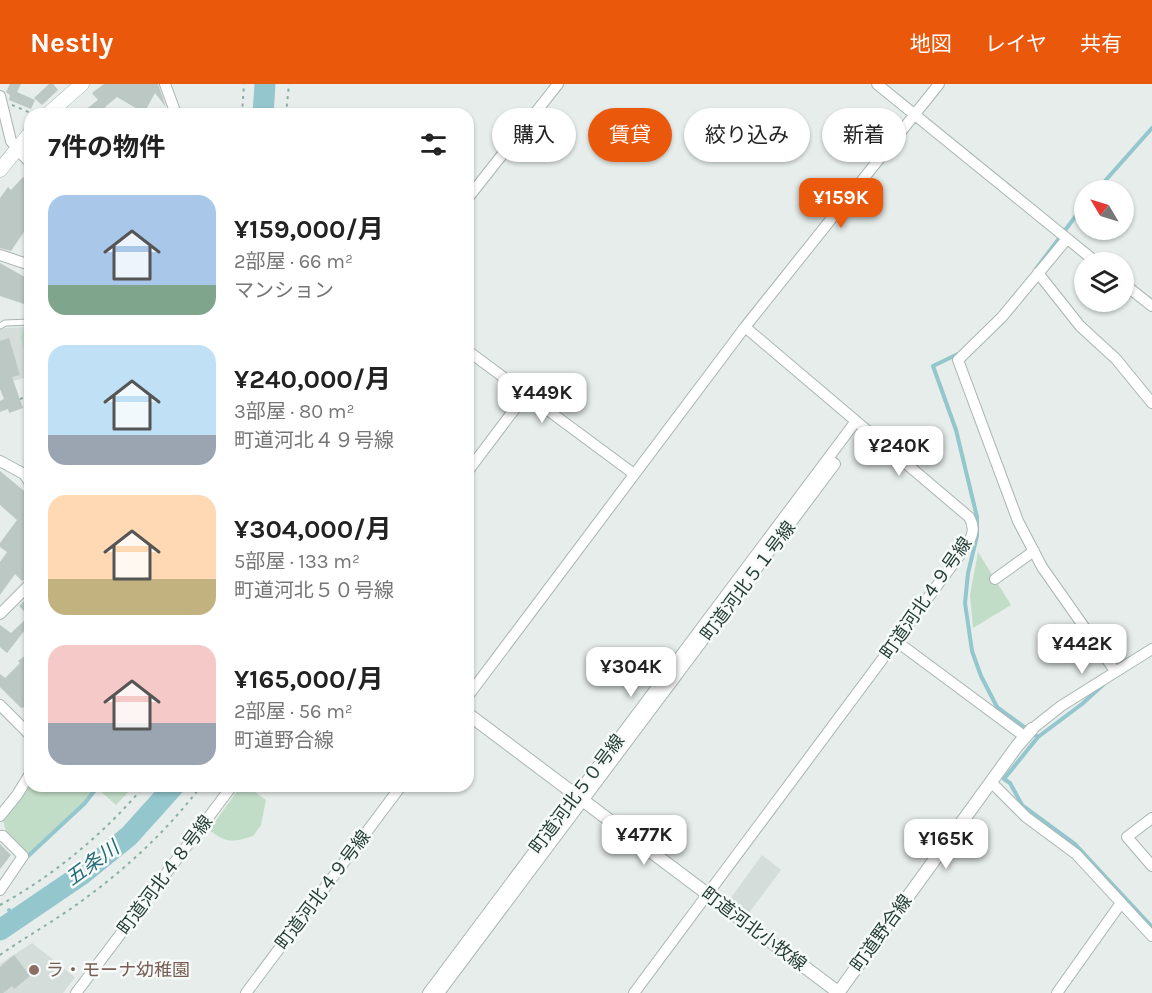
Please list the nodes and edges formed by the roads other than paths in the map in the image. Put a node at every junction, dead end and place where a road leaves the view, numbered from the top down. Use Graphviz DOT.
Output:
graph roads {
  1 [pos="82,84"];
  2 [pos="165,84"];
  3 [pos="558,84"];
  4 [pos="877,84"];
  5 [pos="939,84"];
  6 [pos="1,98"];
  7 [pos="55,108"];
  8 [pos="174,108"];
  9 [pos="914,114"];
  10 [pos="24,140"];
  11 [pos="17,148"];
  12 [pos="24,155"];
  13 [pos="0,170"];
  14 [pos="474,190"];
  15 [pos="1066,240"];
  16 [pos="1082,252"];
  17 [pos="0,255"];
  18 [pos="24,263"];
  19 [pos="1038,273"];
  20 [pos="1134,292"];
  21 [pos="1152,306"];
  22 [pos="24,322"];
  23 [pos="0,326"];
  24 [pos="745,327"];
  25 [pos="474,355"];
  26 [pos="526,394"];
  27 [pos="1152,403"];
  28 [pos="856,421"];
  29 [pos="0,461"];
  30 [pos="474,463"];
  31 [pos="24,473"];
  32 [pos="634,474"];
  33 [pos="1034,551"];
  34 [pos="995,579"];
  35 [pos="24,590"];
  36 [pos="0,614"];
  37 [pos="896,641"];
  38 [pos="1152,649"];
  39 [pos="1115,670"];
  40 [pos="474,688"];
  41 [pos="0,705"];
  42 [pos="474,718"];
  43 [pos="24,729"];
  44 [pos="1028,732"];
  45 [pos="991,782"];
  46 [pos="24,784"];
  47 [pos="227,792"];
  48 [pos="397,792"];
  49 [pos="580,798"];
  50 [pos="0,815"];
  51 [pos="1152,818"];
  52 [pos="0,836"];
  53 [pos="1152,866"];
  54 [pos="0,890"];
  55 [pos="707,894"];
  56 [pos="1121,903"];
  57 [pos="1152,936"];
  58 [pos="76,993"];
  59 [pos="246,993"];
  60 [pos="428,993"];
  61 [pos="439,993"];
  62 [pos="634,993"];
  63 [pos="839,993"];
  64 [pos="1057,993"];
  1 -- 7 [label="main road"];
  2 -- 8 [label="street"];
  3 -- 14 [label="street"];
  4 -- 9 [label="street"];
  5 -- 9 [label="street"];
  6 -- 11 [label="street"];
  9 -- 15 [label="street"];
  9 -- 24 [label="street"];
  10 -- 11 [label="main road"];
  11 -- 12 [label="street"];
  11 -- 13 [label="main road"];
  15 -- 16 [label="street"];
  15 -- 19 [label="street"];
  17 -- 18 [label="street"];
  19 -- 27 [label="street"];
  19 -- 33 [label="street"];
  20 -- 21 [label="street"];
  22 -- 23 [label="lane"];
  24 -- 28 [label="street, 町道河北４９号線"];
  24 -- 32 [label="street"];
  25 -- 26 [label="street"];
  26 -- 30 [label="street"];
  26 -- 32 [label="street"];
  28 -- 37 [label="street, 町道河北４９号線"];
  28 -- 49 [label="street, 町道河北５０号線"];
  29 -- 31 [label="street"];
  32 -- 40 [label="street"];
  33 -- 34 [label="street"];
  33 -- 39 [label="street"];
  35 -- 36 [label="street"];
  37 -- 44 [label="street"];
  37 -- 55 [label="street, 町道河北４９号線"];
  38 -- 39 [label="street"];
  39 -- 44 [label="street"];
  41 -- 43 [label="street"];
  42 -- 49 [label="street, 町道河北小牧線"];
  44 -- 45 [label="street, 町道野合線"];
  45 -- 56 [label="street"];
  45 -- 63 [label="street, 町道野合線"];
  46 -- 50 [label="street"];
  47 -- 58 [label="street, 町道河北４８号線"];
  48 -- 59 [label="street, 町道河北４９号線"];
  49 -- 55 [label="street, 町道河北小牧線"];
  49 -- 60 [label="street, 町道河北５０号線"];
  49 -- 61 [label="street"];
  51 -- 53 [label="street"];
  52 -- 54 [label="street"];
  55 -- 62 [label="street, 町道河北４９号線"];
  55 -- 63 [label="street, 町道河北小牧線"];
  56 -- 57 [label="street"];
  56 -- 64 [label="street"];
}
